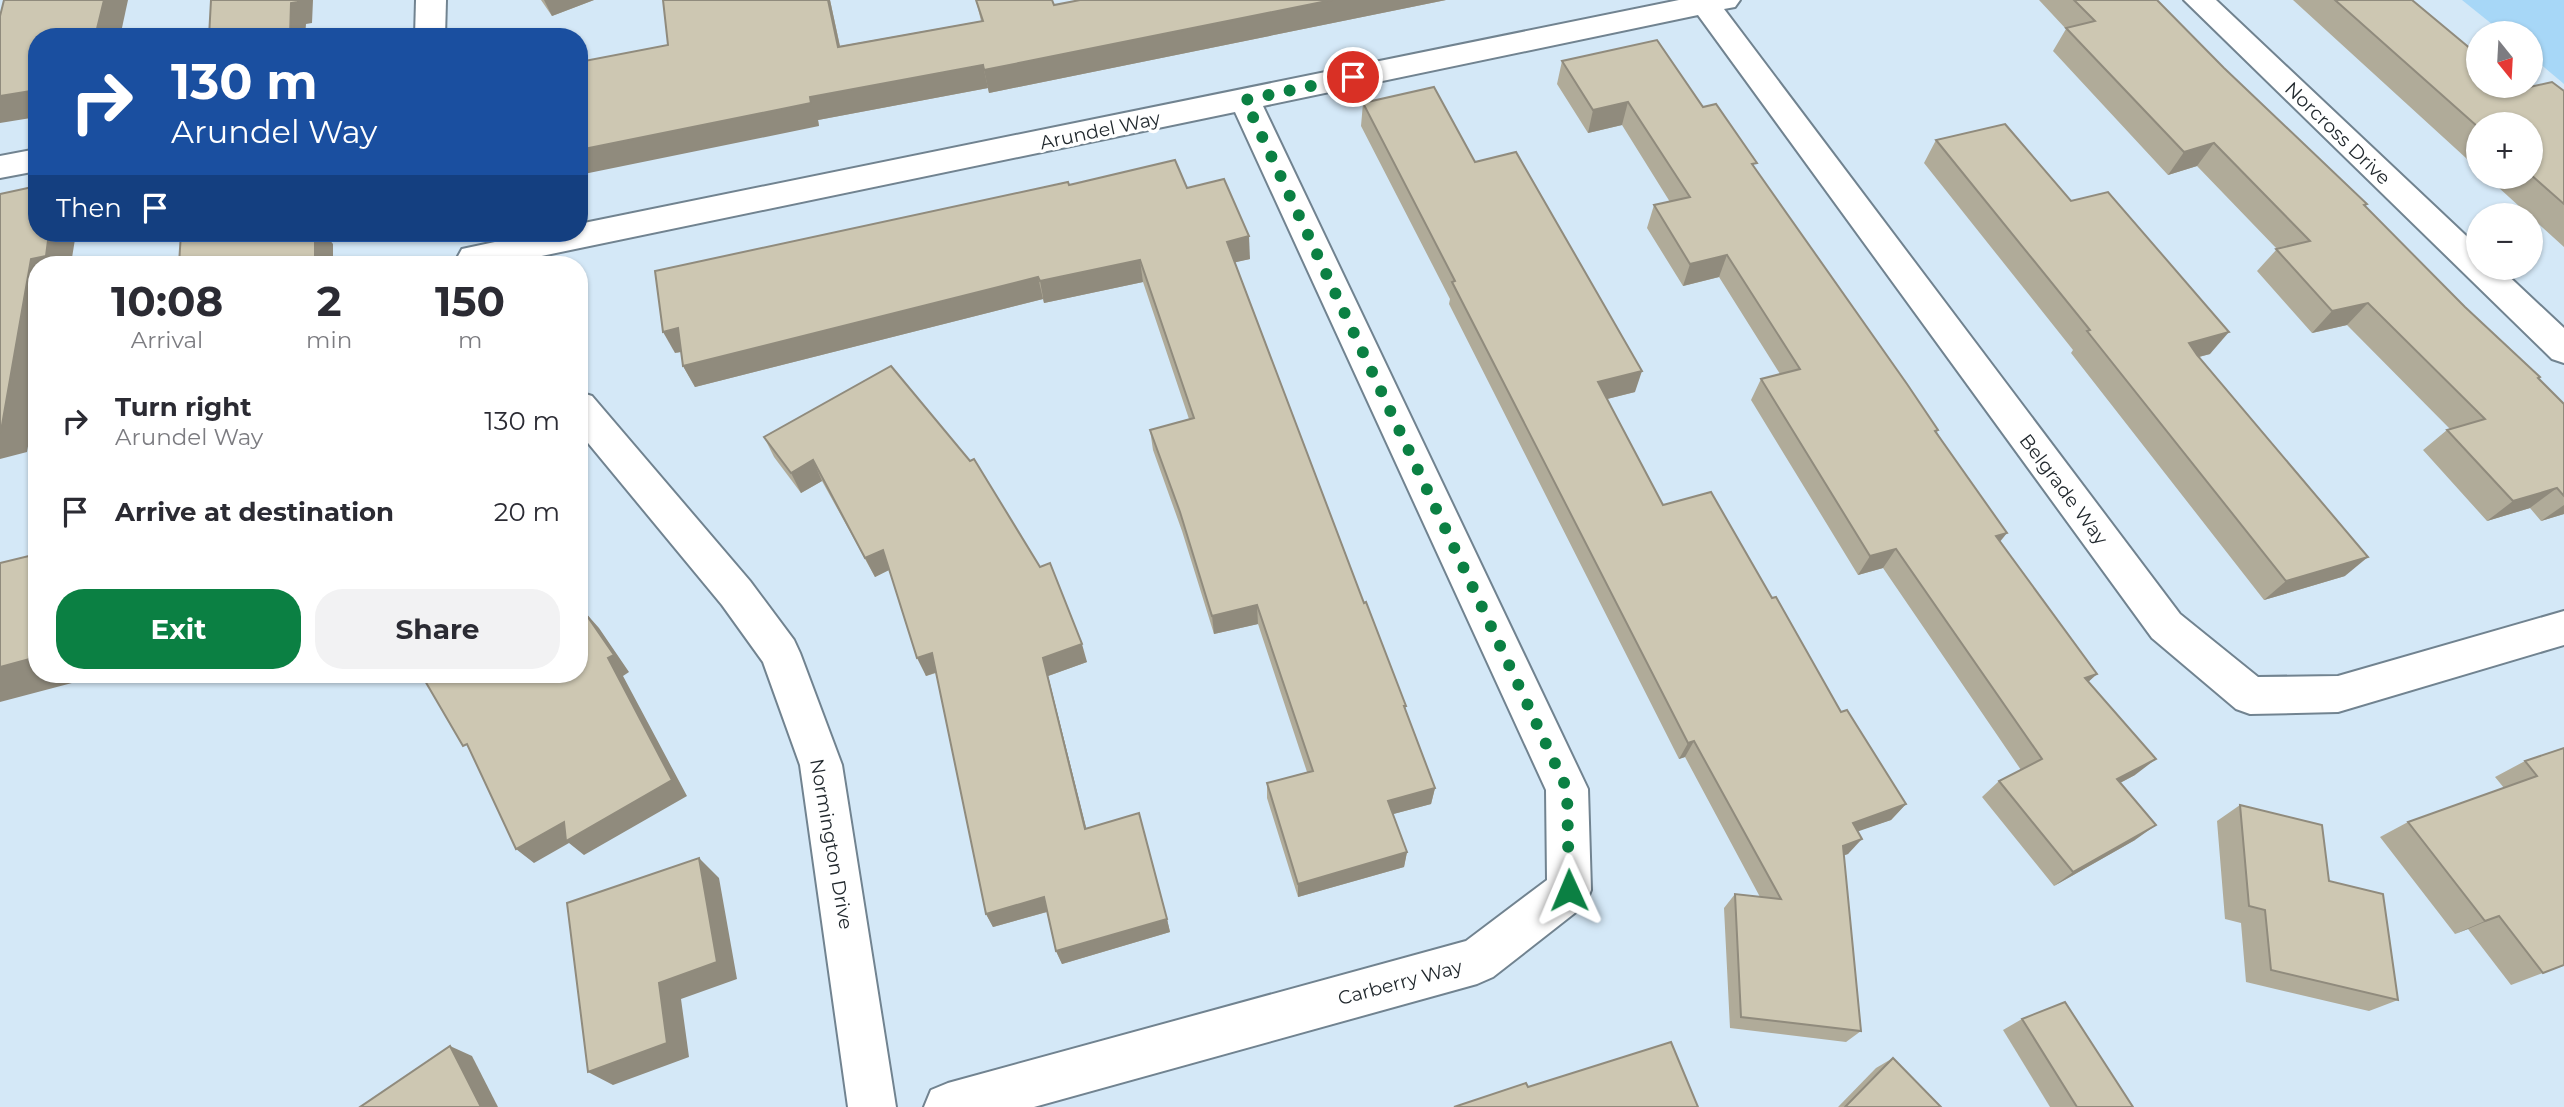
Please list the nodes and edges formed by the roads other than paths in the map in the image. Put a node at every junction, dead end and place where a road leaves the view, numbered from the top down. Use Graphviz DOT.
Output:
graph roads {
  1 [pos="431,0"];
  2 [pos="2199,0"];
  3 [pos="1715,2"];
  4 [pos="430,28"];
  5 [pos="1245,100"];
  6 [pos="28,162"];
  7 [pos="0,167"];
  8 [pos="588,229"];
  9 [pos="520,242"];
  10 [pos="469,252"];
  11 [pos="2466,255"];
  12 [pos="2492,280"];
  13 [pos="2564,349"];
  14 [pos="588,417"];
  15 [pos="2564,628"];
  16 [pos="872,1107"];
  17 [pos="948,1107"];
  1 -- 4 [label="street"];
  2 -- 11 [label="street, Norcross Drive"];
  3 -- 5 [label="street, Arundel Way"];
  3 -- 15 [label="street, Belgrade Way"];
  5 -- 8 [label="street, Arundel Way"];
  5 -- 17 [label="street, Carberry Way"];
  6 -- 7 [label="street"];
  9 -- 10 [label="street, Arundel Way"];
  12 -- 13 [label="street, Norcross Drive"];
  14 -- 16 [label="street, Normington Drive"];
}
